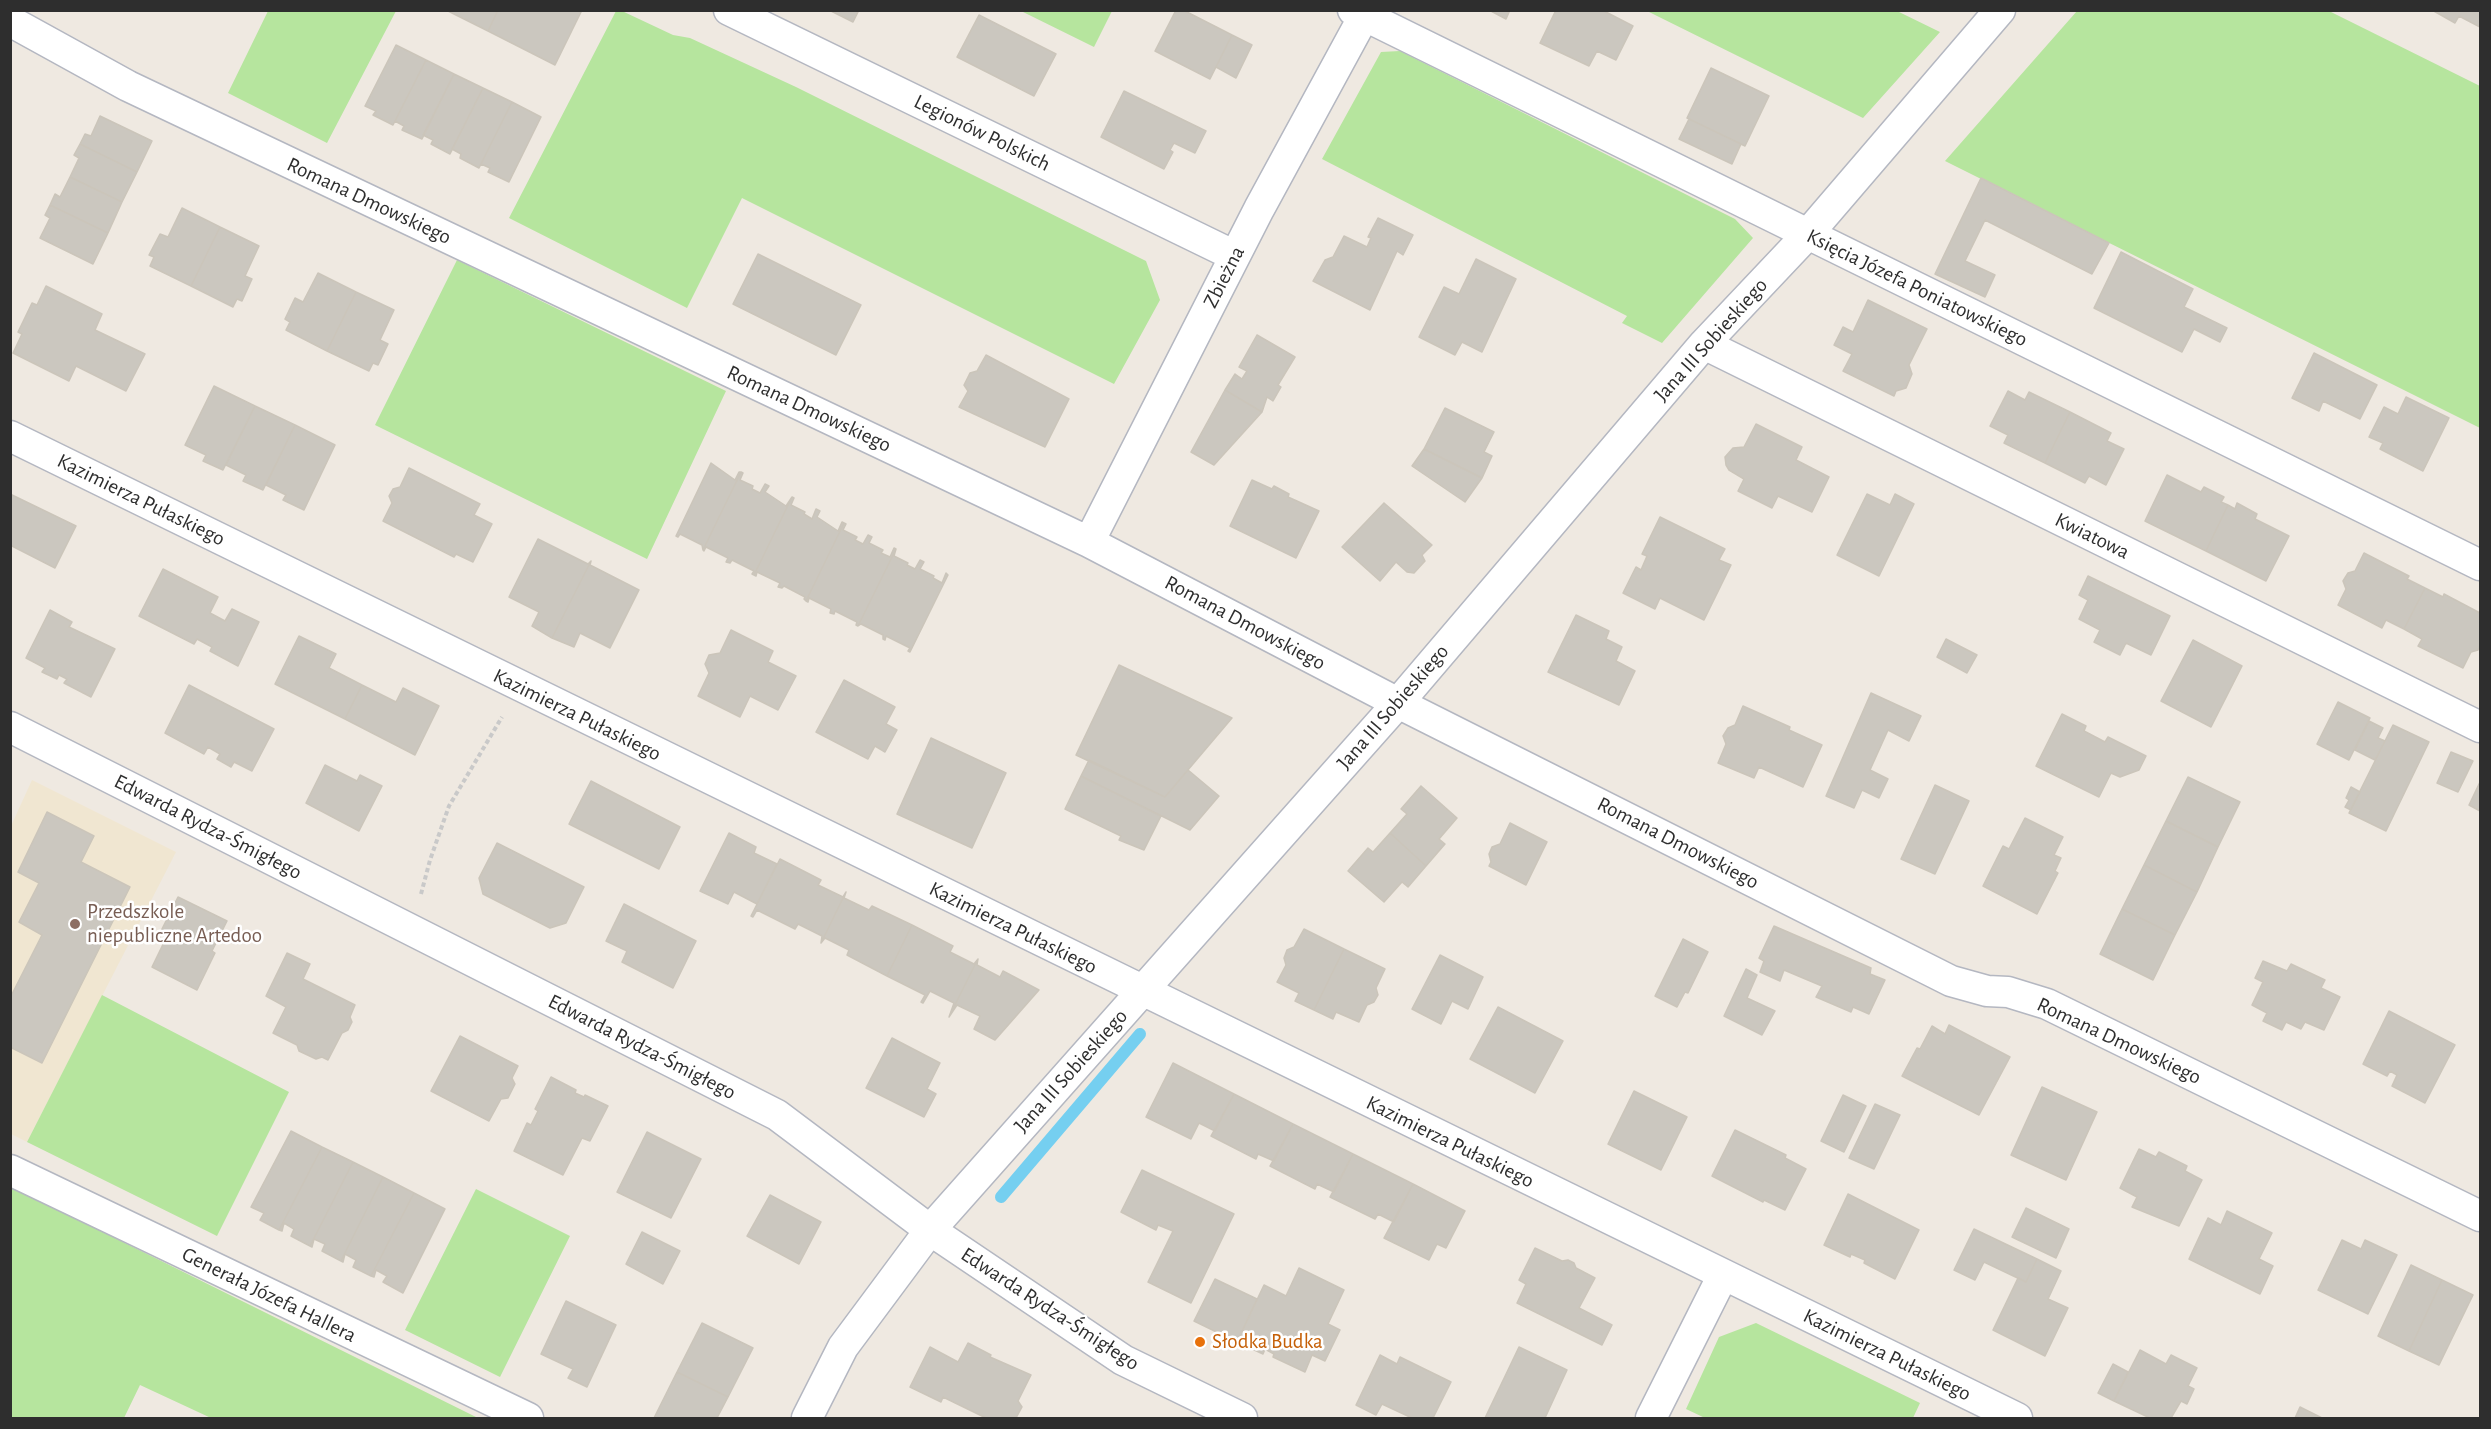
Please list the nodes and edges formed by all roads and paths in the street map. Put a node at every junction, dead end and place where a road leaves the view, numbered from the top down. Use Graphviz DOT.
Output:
graph roads {
  1 [pos="729,10"];
  2 [pos="2000,10"];
  3 [pos="1358,13"];
  4 [pos="10,21"];
  5 [pos="1807,235"];
  6 [pos="1235,256"];
  7 [pos="1704,344"];
  8 [pos="10,436"];
  9 [pos="1089,542"];
  10 [pos="2481,566"];
  11 [pos="520,687"];
  12 [pos="1398,703"];
  13 [pos="10,727"];
  14 [pos="2481,727"];
  15 [pos="411,930"];
  16 [pos="1142,991"];
  17 [pos="10,1170"];
  18 [pos="2481,1216"];
  19 [pos="930,1230"];
  20 [pos="1723,1275"];
  21 [pos="528,1419"];
  22 [pos="807,1419"];
  23 [pos="1242,1419"];
  24 [pos="1652,1419"];
  25 [pos="2017,1419"];
  1 -- 6 [label="street, Legionów Polskich"];
  2 -- 5 [label="street, Jana III Sobieskiego"];
  3 -- 5 [label="street, Księcia Józefa Poniatowskiego"];
  3 -- 6 [label="street, Zbieżna"];
  4 -- 9 [label="street, Romana Dmowskiego"];
  5 -- 7 [label="street, Jana III Sobieskiego"];
  5 -- 10 [label="street, Księcia Józefa Poniatowskiego"];
  6 -- 9 [label="street, Zbieżna"];
  7 -- 12 [label="street, Jana III Sobieskiego"];
  7 -- 14 [label="street, Kwiatowa"];
  8 -- 11 [label="street, Kazimierza Pułaskiego"];
  9 -- 12 [label="street, Romana Dmowskiego"];
  11 -- 15 [label="path"];
  11 -- 16 [label="street, Kazimierza Pułaskiego"];
  12 -- 16 [label="street, Jana III Sobieskiego"];
  12 -- 18 [label="street, Romana Dmowskiego"];
  13 -- 15 [label="street, Edwarda Rydza-Śmigłego"];
  15 -- 19 [label="street, Edwarda Rydza-Śmigłego"];
  16 -- 19 [label="street, Jana III Sobieskiego"];
  16 -- 20 [label="street, Kazimierza Pułaskiego"];
  17 -- 21 [label="street, Generała Józefa Hallera"];
  19 -- 22 [label="street, Jana III Sobieskiego"];
  19 -- 23 [label="street, Edwarda Rydza-Śmigłego"];
  20 -- 24 [label="street"];
  20 -- 25 [label="street, Kazimierza Pułaskiego"];
}
